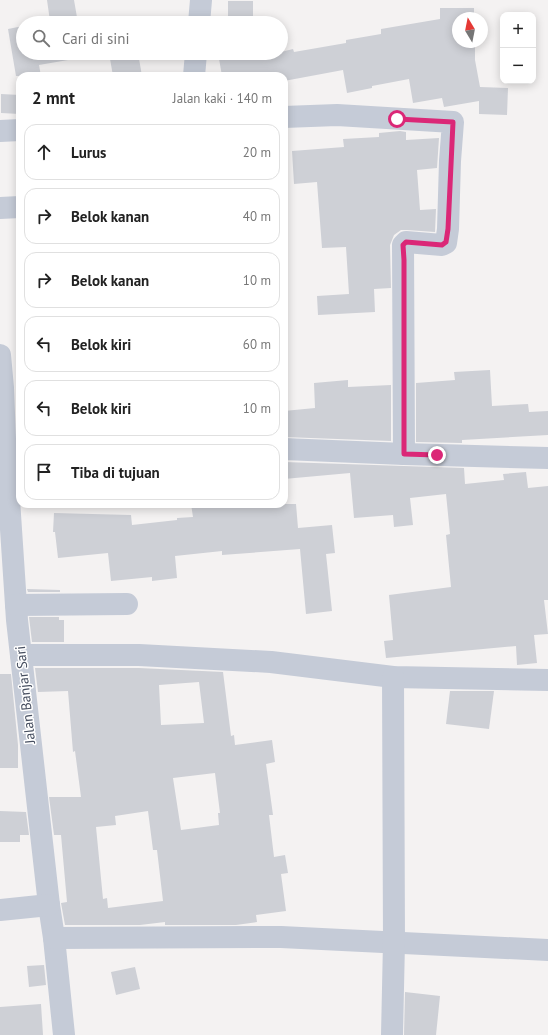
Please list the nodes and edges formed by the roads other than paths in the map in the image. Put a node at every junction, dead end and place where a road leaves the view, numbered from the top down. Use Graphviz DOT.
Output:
graph roads {
  1 [pos="201,0"];
  2 [pos="199,16"];
  3 [pos="195,60"];
  4 [pos="194,72"];
  5 [pos="288,117"];
  6 [pos="16,130"];
  7 [pos="0,131"];
  8 [pos="16,207"];
  9 [pos="0,208"];
  10 [pos="0,355"];
  11 [pos="12,439"];
  12 [pos="288,449"];
  13 [pos="404,454"];
  14 [pos="548,458"];
  15 [pos="127,604"];
  16 [pos="11,615"];
  17 [pos="21,655"];
  18 [pos="393,677"];
  19 [pos="548,680"];
  20 [pos="49,905"];
  21 [pos="0,910"];
  22 [pos="54,938"];
  23 [pos="394,942"];
  24 [pos="548,950"];
  25 [pos="64,1035"];
  26 [pos="392,1035"];
  1 -- 2 [label="street"];
  3 -- 4 [label="street"];
  5 -- 13 [label="street"];
  6 -- 7 [label="street"];
  8 -- 9 [label="street"];
  10 -- 11 [label="street, Jalan Banjar Sari"];
  11 -- 16 [label="street, Jalan Banjar Sari"];
  12 -- 13 [label="street"];
  13 -- 14 [label="street"];
  15 -- 16 [label="street"];
  16 -- 17 [label="street, Jalan Banjar Sari"];
  17 -- 18 [label="street"];
  17 -- 20 [label="street, Jalan Banjar Sari"];
  18 -- 19 [label="street"];
  18 -- 23 [label="street"];
  20 -- 21 [label="street"];
  20 -- 22 [label="street, Jalan Banjar Sari"];
  22 -- 23 [label="street"];
  22 -- 25 [label="street, Jalan Banjar Sari"];
  23 -- 24 [label="street"];
  23 -- 26 [label="street"];
}
